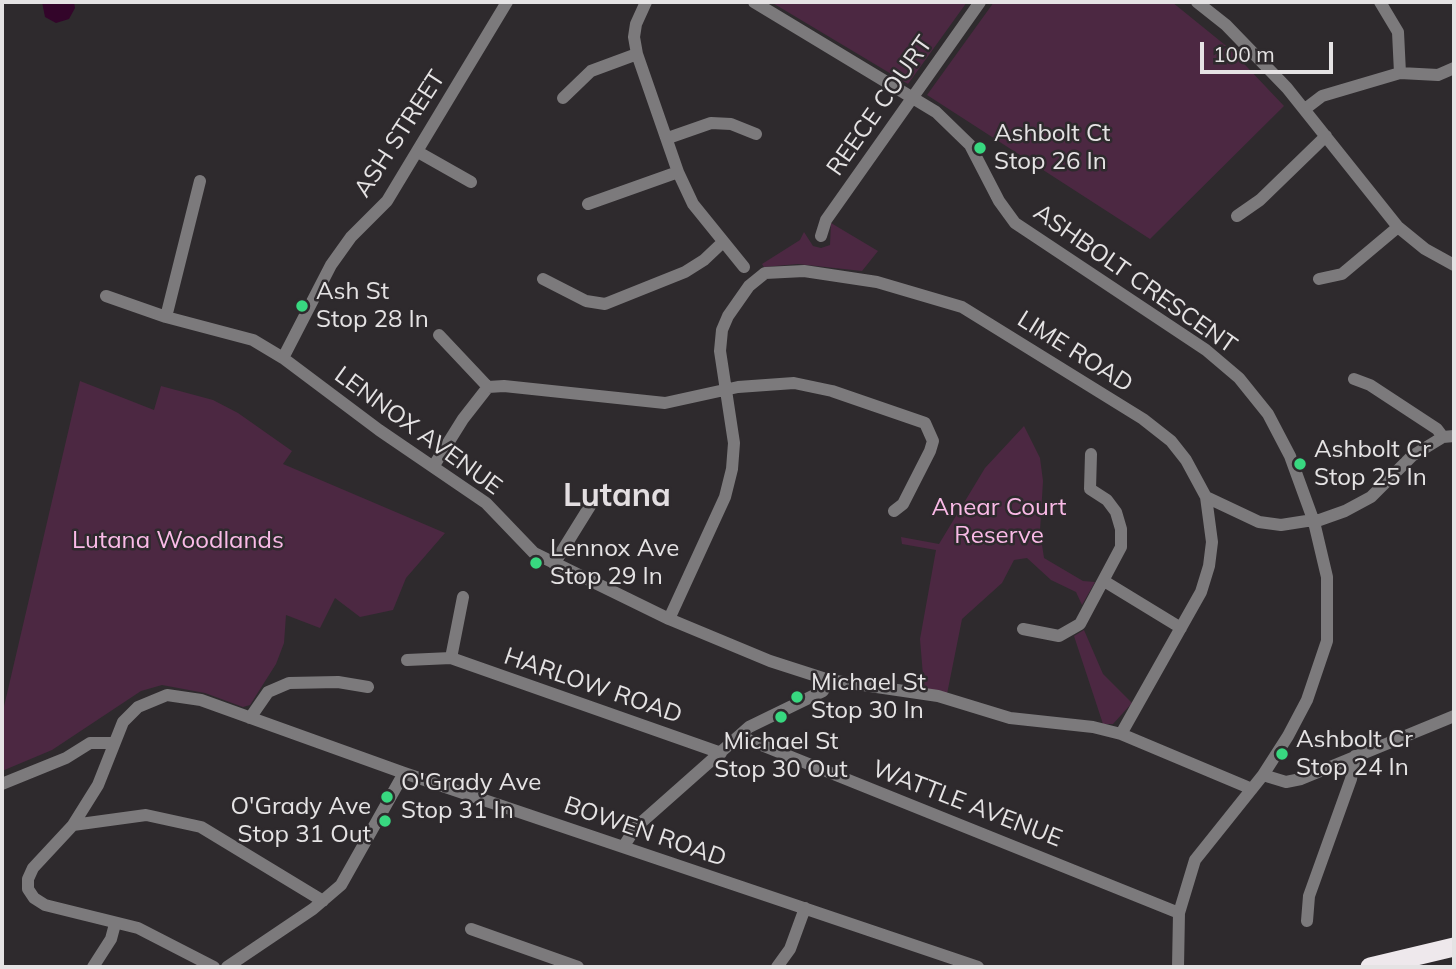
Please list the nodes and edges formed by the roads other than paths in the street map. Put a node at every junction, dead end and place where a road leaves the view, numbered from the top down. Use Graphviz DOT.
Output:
graph roads {
  1 [pos="507,2"];
  2 [pos="646,2"];
  3 [pos="754,2"];
  4 [pos="980,2"];
  5 [pos="1197,2"];
  6 [pos="1380,2"];
  7 [pos="637,54"];
  8 [pos="1454,68"];
  9 [pos="1400,73"];
  10 [pos="912,97"];
  11 [pos="563,98"];
  12 [pos="1305,109"];
  13 [pos="756,134"];
  14 [pos="1326,136"];
  15 [pos="668,138"];
  16 [pos="418,152"];
  17 [pos="678,172"];
  18 [pos="200,181"];
  19 [pos="471,182"];
  20 [pos="588,205"];
  21 [pos="1237,216"];
  22 [pos="1398,227"];
  23 [pos="821,236"];
  24 [pos="723,242"];
  25 [pos="1454,265"];
  26 [pos="744,267"];
  27 [pos="543,279"];
  28 [pos="1319,279"];
  29 [pos="106,296"];
  30 [pos="166,317"];
  31 [pos="439,335"];
  32 [pos="284,358"];
  33 [pos="1354,379"];
  34 [pos="488,387"];
  35 [pos="725,390"];
  36 [pos="1448,436"];
  37 [pos="1091,454"];
  38 [pos="433,467"];
  39 [pos="1206,497"];
  40 [pos="590,506"];
  41 [pos="894,511"];
  42 [pos="1313,521"];
  43 [pos="554,564"];
  44 [pos="1104,581"];
  45 [pos="463,597"];
  46 [pos="669,619"];
  47 [pos="1181,628"];
  48 [pos="1023,629"];
  49 [pos="451,659"];
  50 [pos="407,660"];
  51 [pos="830,680"];
  52 [pos="368,687"];
  53 [pos="1454,716"];
  54 [pos="250,718"];
  55 [pos="1121,734"];
  56 [pos="739,736"];
  57 [pos="113,743"];
  58 [pos="720,753"];
  59 [pos="1355,756"];
  60 [pos="404,773"];
  61 [pos="1263,775"];
  62 [pos="2,784"];
  63 [pos="1252,789"];
  64 [pos="73,825"];
  65 [pos="624,846"];
  66 [pos="323,901"];
  67 [pos="805,908"];
  68 [pos="1180,913"];
  69 [pos="1307,921"];
  70 [pos="116,923"];
  71 [pos="471,929"];
  72 [pos="1178,947"];
  73 [pos="1454,947"];
  74 [pos="93,967"];
  75 [pos="214,967"];
  76 [pos="227,967"];
  77 [pos="578,967"];
  78 [pos="777,967"];
  79 [pos="978,967"];
  80 [pos="1178,967"];
  81 [pos="1185,967"];
  82 [pos="1370,967"];
  1 -- 16 [label="street, ASH STREET"];
  2 -- 7 [label="street"];
  3 -- 10 [label="street, ASHBOLT CRESCENT"];
  4 -- 10 [label="street, REECE COURT"];
  5 -- 12 [label="street"];
  6 -- 9 [label="street"];
  7 -- 11 [label="street"];
  7 -- 15 [label="street"];
  8 -- 9 [label="street"];
  9 -- 12 [label="street"];
  10 -- 23 [label="street, REECE COURT"];
  10 -- 42 [label="street, ASHBOLT CRESCENT"];
  12 -- 14 [label="street"];
  13 -- 15 [label="street"];
  14 -- 21 [label="street"];
  14 -- 22 [label="street"];
  15 -- 17 [label="street"];
  16 -- 19 [label="street"];
  16 -- 32 [label="street, ASH STREET"];
  17 -- 20 [label="street"];
  17 -- 24 [label="street"];
  18 -- 30 [label="street"];
  22 -- 25 [label="street"];
  22 -- 28 [label="street"];
  24 -- 26 [label="street"];
  24 -- 27 [label="street"];
  29 -- 30 [label="street, LENNOX AVENUE"];
  30 -- 32 [label="street, LENNOX AVENUE"];
  31 -- 34 [label="street"];
  32 -- 38 [label="street, LENNOX AVENUE"];
  33 -- 36 [label="street"];
  34 -- 35 [label="street"];
  34 -- 38 [label="street"];
  35 -- 39 [label="street, LIME ROAD"];
  35 -- 41 [label="street"];
  35 -- 46 [label="street, LIME ROAD"];
  36 -- 42 [label="street"];
  37 -- 44 [label="street"];
  38 -- 43 [label="street, LENNOX AVENUE"];
  39 -- 42 [label="street"];
  39 -- 47 [label="street, LIME ROAD"];
  40 -- 43 [label="street"];
  42 -- 61 [label="street, ASHBOLT CRESCENT"];
  43 -- 46 [label="street, LENNOX AVENUE"];
  44 -- 47 [label="street"];
  44 -- 48 [label="street"];
  45 -- 49 [label="street"];
  46 -- 51 [label="street, LENNOX AVENUE"];
  47 -- 55 [label="street, LIME ROAD"];
  49 -- 50 [label="street, HARLOW ROAD"];
  49 -- 58 [label="street, HARLOW ROAD"];
  51 -- 55 [label="street, LENNOX AVENUE"];
  51 -- 56 [label="street"];
  52 -- 54 [label="street"];
  53 -- 59 [label="street"];
  54 -- 57 [label="street, BOWEN ROAD"];
  54 -- 60 [label="street, BOWEN ROAD"];
  55 -- 63 [label="street, LENNOX AVENUE"];
  56 -- 58 [label="street"];
  56 -- 68 [label="street, WATTLE AVENUE"];
  57 -- 62 [label="street"];
  57 -- 64 [label="street, BOWEN ROAD"];
  58 -- 65 [label="street"];
  59 -- 61 [label="street"];
  59 -- 69 [label="street"];
  60 -- 65 [label="street, BOWEN ROAD"];
  60 -- 66 [label="street"];
  61 -- 63 [label="street, ASHBOLT CRESCENT"];
  63 -- 68 [label="street, ASHBOLT CRESCENT"];
  64 -- 66 [label="street"];
  64 -- 70 [label="street, BOWEN ROAD"];
  65 -- 67 [label="street, BOWEN ROAD"];
  66 -- 76 [label="street"];
  67 -- 78 [label="street"];
  67 -- 79 [label="street, BOWEN ROAD"];
  68 -- 72 [label="street, ASHBOLT CRESCENT"];
  70 -- 74 [label="street"];
  70 -- 75 [label="street"];
  71 -- 77 [label="street"];
  72 -- 80 [label="street, ASHBOLT CRESCENT"];
  72 -- 81 [label="street, ASHBOLT CRESCENT"];
  73 -- 82 [label="highway"];
}
